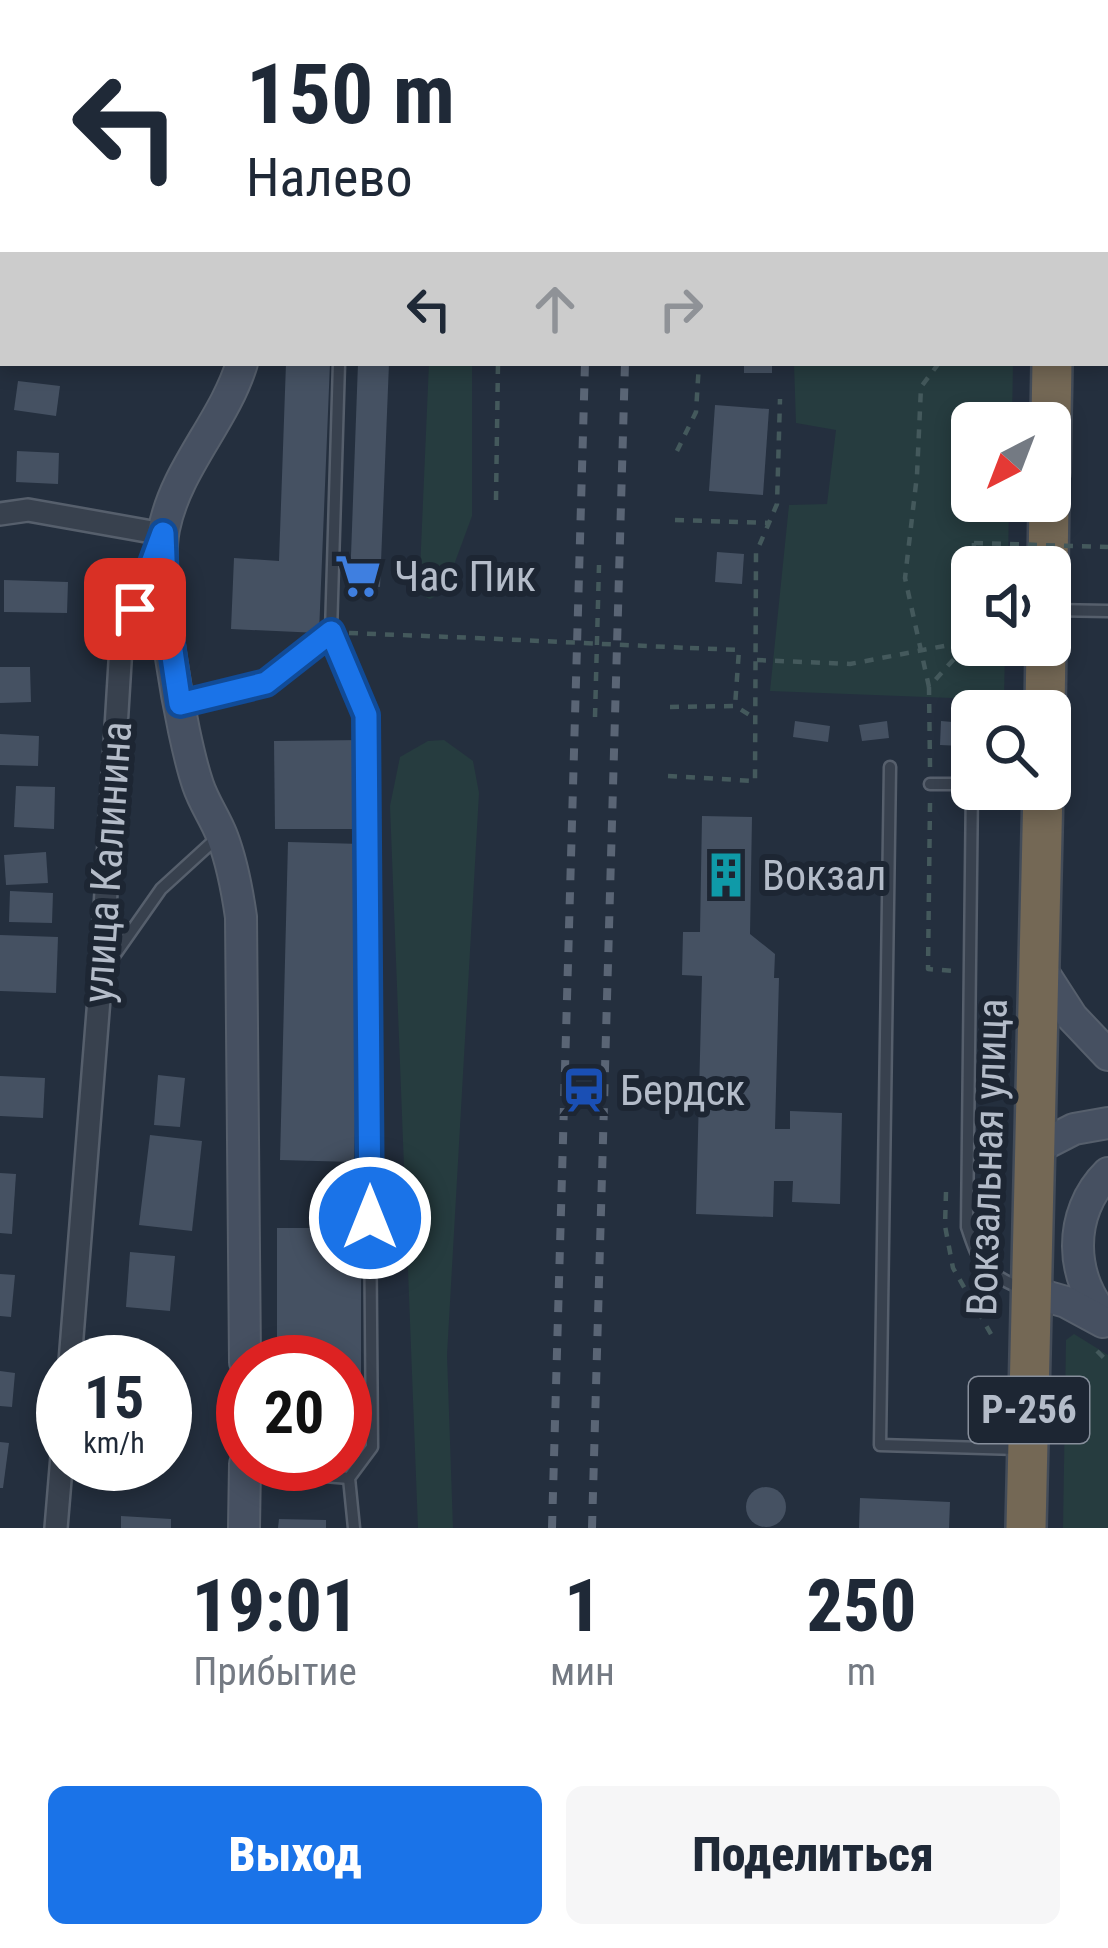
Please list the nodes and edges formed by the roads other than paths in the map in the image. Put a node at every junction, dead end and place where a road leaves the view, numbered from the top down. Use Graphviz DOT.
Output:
graph roads {
  1 [pos="241,366"];
  2 [pos="338,366"];
  3 [pos="1052,366"];
  4 [pos="1051,402"];
  5 [pos="0,514"];
  6 [pos="163,533"];
  7 [pos="1071,610"];
  8 [pos="1108,610"];
  9 [pos="331,632"];
  10 [pos="180,704"];
  11 [pos="890,767"];
  12 [pos="930,784"];
  13 [pos="951,784"];
  14 [pos="972,810"];
  15 [pos="1043,810"];
  16 [pos="221,834"];
  17 [pos="1041,969"];
  18 [pos="101,974"];
  19 [pos="1108,1055"];
  20 [pos="1108,1123"];
  21 [pos="1035,1149"];
  22 [pos="1108,1173"];
  23 [pos="1043,1287"];
  24 [pos="1108,1323"];
  25 [pos="72,1335"];
  26 [pos="244,1335"];
  27 [pos="371,1335"];
  28 [pos="1027,1449"];
  29 [pos="59,1491"];
  30 [pos="244,1491"];
  31 [pos="350,1491"];
  32 [pos="56,1528"];
  33 [pos="244,1528"];
  34 [pos="354,1528"];
  35 [pos="1025,1528"];
  1 -- 6 [label="street"];
  2 -- 9 [label="lane"];
  3 -- 4 [label="highway"];
  5 -- 6 [label="street"];
  6 -- 10 [label="street"];
  6 -- 18 [label="street, улица Калинина"];
  7 -- 8 [label="lane"];
  9 -- 10 [label="lane"];
  9 -- 27 [label="lane"];
  10 -- 16 [label="street"];
  11 -- 28 [label="lane"];
  12 -- 13 [label="lane"];
  14 -- 23 [label="lane"];
  15 -- 17 [label="highway, Вокзальная улица / Р-256"];
  16 -- 18 [label="lane"];
  16 -- 26 [label="street"];
  17 -- 19 [label="street"];
  17 -- 21 [label="highway, Вокзальная улица / Р-256"];
  18 -- 25 [label="street, улица Калинина"];
  20 -- 21 [label="street"];
  21 -- 23 [label="highway, Вокзальная улица / Р-256"];
  22 -- 24 [label="street"];
  23 -- 24 [label="street"];
  23 -- 28 [label="highway, Вокзальная улица / Р-256"];
  28 -- 35 [label="highway, Вокзальная улица / Р-256"];
  29 -- 32 [label="street"];
  30 -- 33 [label="street"];
  31 -- 34 [label="lane"];
}
